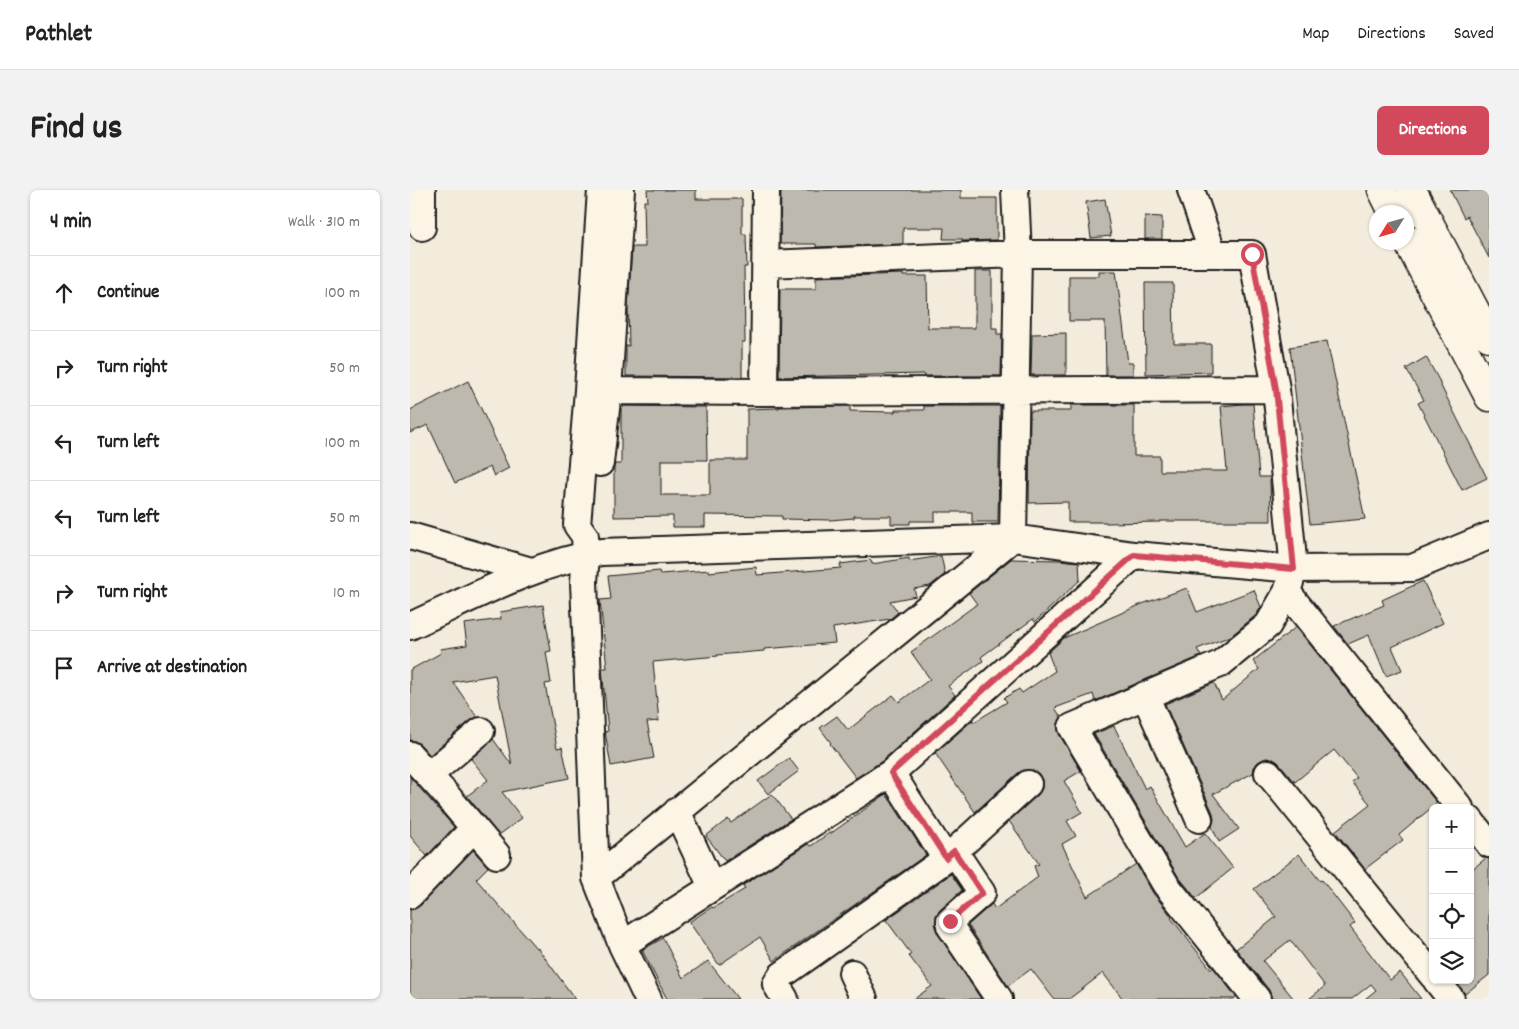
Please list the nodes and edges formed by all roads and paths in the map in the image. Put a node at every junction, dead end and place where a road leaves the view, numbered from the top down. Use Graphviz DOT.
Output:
graph roads {
  1 [pos="422,190"];
  2 [pos="601,190"];
  3 [pos="621,190"];
  4 [pos="766,190"];
  5 [pos="1015,190"];
  6 [pos="1191,190"];
  7 [pos="1382,190"];
  8 [pos="1412,190"];
  9 [pos="1390,205"];
  10 [pos="422,227"];
  11 [pos="1412,250"];
  12 [pos="1018,254"];
  13 [pos="1213,254"];
  14 [pos="766,264"];
  15 [pos="1489,337"];
  16 [pos="1276,389"];
  17 [pos="598,390"];
  18 [pos="1015,390"];
  19 [pos="764,392"];
  20 [pos="1489,397"];
  21 [pos="410,536"];
  22 [pos="1489,536"];
  23 [pos="1013,538"];
  24 [pos="586,545"];
  25 [pos="1134,555"];
  26 [pos="531,572"];
  27 [pos="1291,581"];
  28 [pos="410,626"];
  29 [pos="1146,696"];
  30 [pos="481,731"];
  31 [pos="410,755"];
  32 [pos="891,773"];
  33 [pos="1268,773"];
  34 [pos="429,775"];
  35 [pos="1028,784"];
  36 [pos="1457,804"];
  37 [pos="677,811"];
  38 [pos="1200,819"];
  39 [pos="1474,825"];
  40 [pos="474,828"];
  41 [pos="1489,844"];
  42 [pos="497,855"];
  43 [pos="950,855"];
  44 [pos="596,878"];
  45 [pos="712,887"];
  46 [pos="410,895"];
  47 [pos="622,945"];
  48 [pos="1429,971"];
  49 [pos="852,973"];
  50 [pos="1439,984"];
  51 [pos="648,999"];
  52 [pos="785,999"];
  53 [pos="864,999"];
  54 [pos="999,999"];
  55 [pos="1257,999"];
  56 [pos="1451,999"];
  1 -- 10 [label="street"];
  2 -- 17 [label="street"];
  3 -- 17 [label="street"];
  4 -- 14 [label="street"];
  5 -- 12 [label="street"];
  6 -- 13 [label="street"];
  7 -- 9 [label="main road"];
  8 -- 15 [label="main road"];
  11 -- 20 [label="main road"];
  12 -- 13 [label="street"];
  12 -- 14 [label="street"];
  12 -- 18 [label="street"];
  13 -- 16 [label="street"];
  14 -- 19 [label="street"];
  16 -- 18 [label="street"];
  16 -- 27 [label="street"];
  17 -- 19 [label="street"];
  17 -- 24 [label="street"];
  18 -- 19 [label="street"];
  18 -- 23 [label="street"];
  21 -- 26 [label="street"];
  22 -- 27 [label="street"];
  23 -- 24 [label="street"];
  23 -- 25 [label="street"];
  23 -- 37 [label="street"];
  24 -- 26 [label="street"];
  24 -- 44 [label="street"];
  25 -- 27 [label="street"];
  25 -- 32 [label="street"];
  26 -- 28 [label="street"];
  27 -- 29 [label="street"];
  27 -- 36 [label="street"];
  29 -- 38 [label="street"];
  29 -- 55 [label="street"];
  30 -- 34 [label="street"];
  31 -- 34 [label="street"];
  32 -- 43 [label="street"];
  32 -- 45 [label="street"];
  33 -- 48 [label="street"];
  34 -- 40 [label="street"];
  35 -- 43 [label="street"];
  37 -- 44 [label="street"];
  37 -- 45 [label="street"];
  39 -- 41 [label="street"];
  40 -- 42 [label="street"];
  40 -- 46 [label="street"];
  43 -- 52 [label="street"];
  43 -- 54 [label="street"];
  44 -- 47 [label="street"];
  45 -- 47 [label="street"];
  47 -- 51 [label="street"];
  49 -- 53 [label="street"];
  50 -- 56 [label="street"];
}
